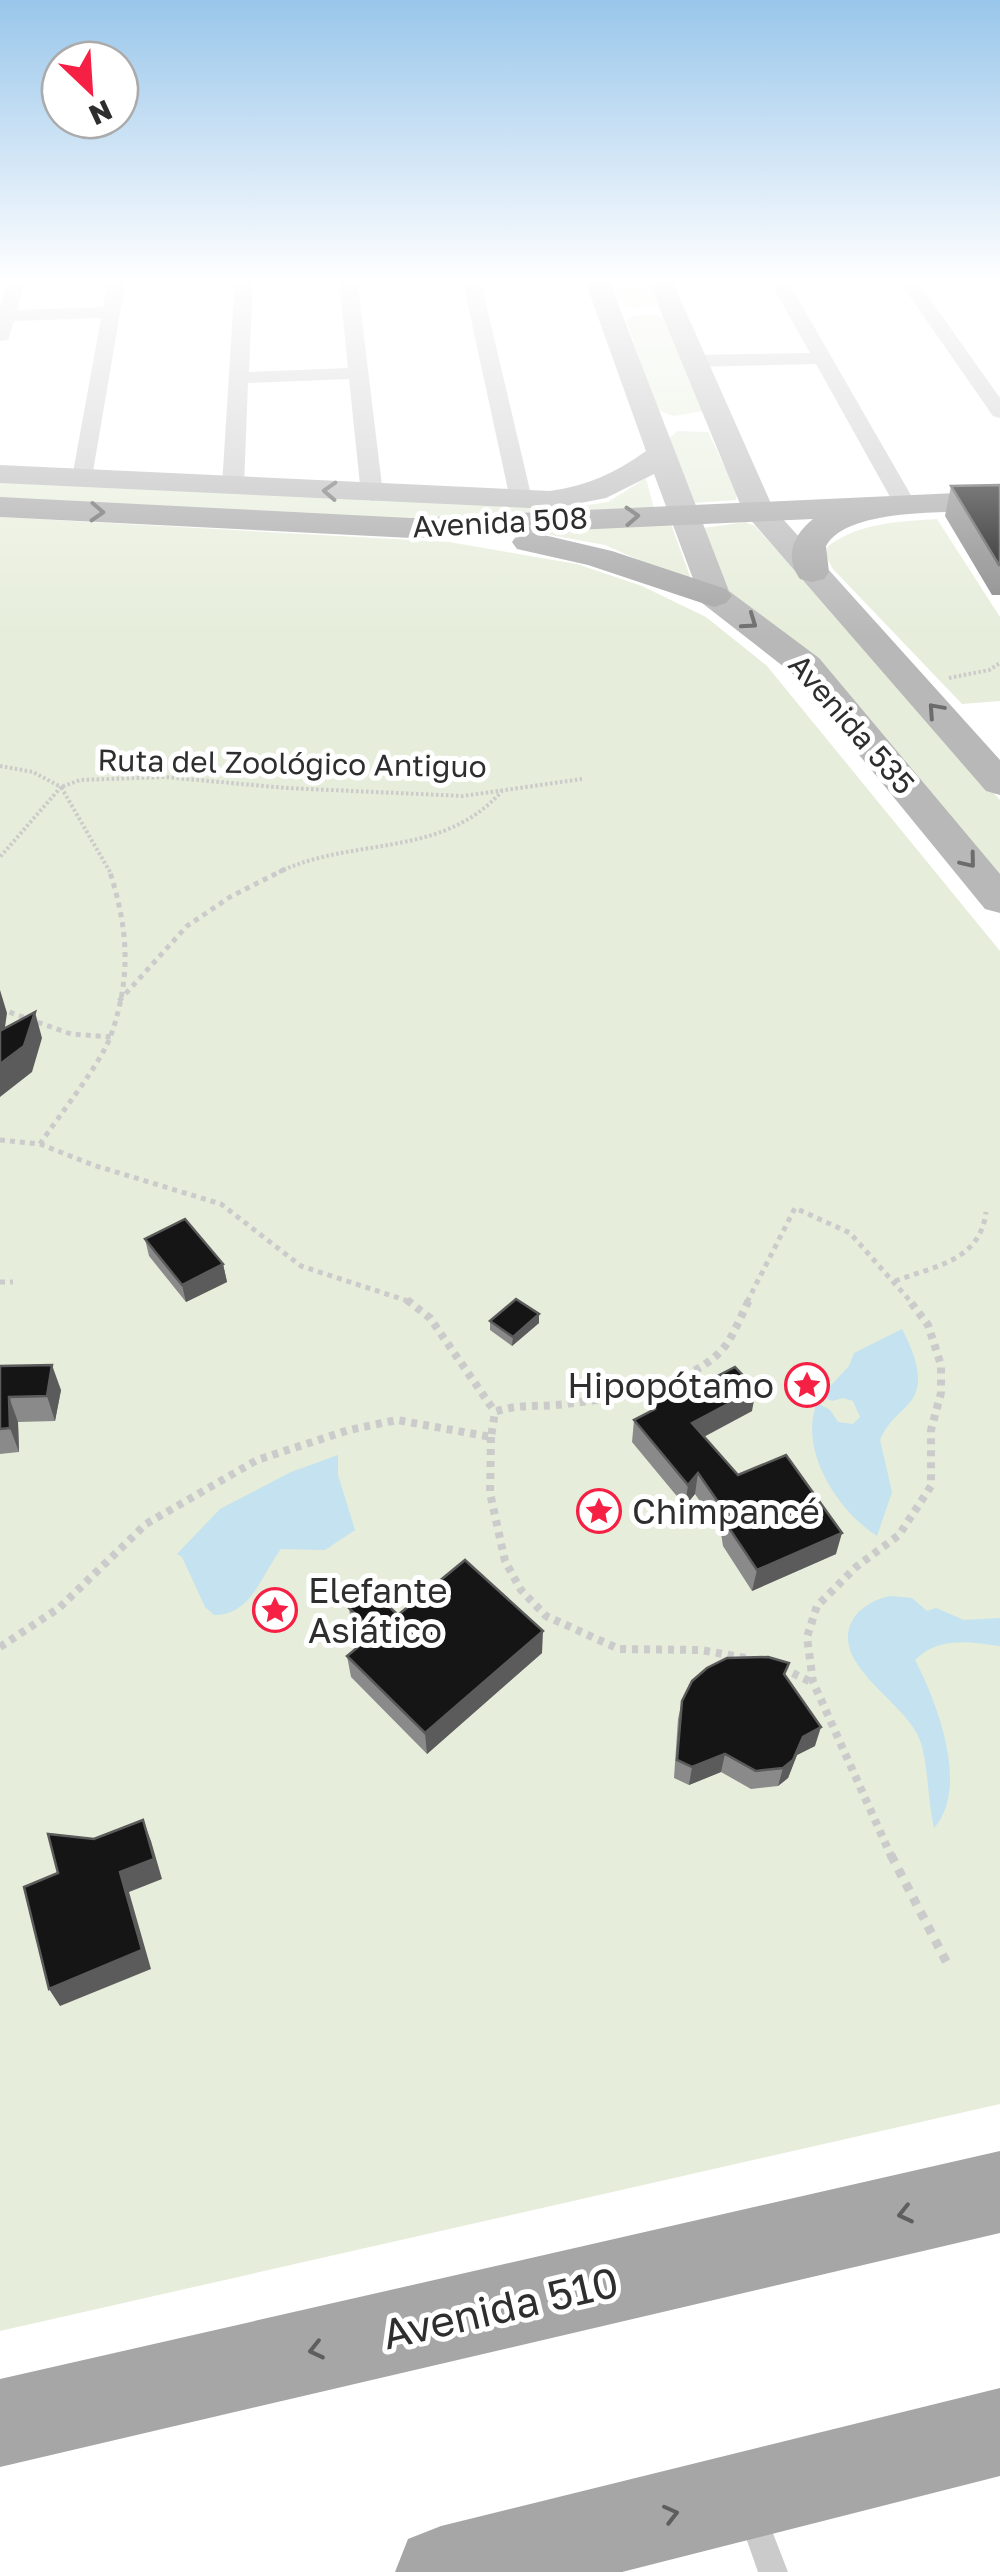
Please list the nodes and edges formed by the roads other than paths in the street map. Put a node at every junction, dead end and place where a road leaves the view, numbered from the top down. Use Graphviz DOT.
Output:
graph roads {
  1 [pos="96,398"];
  2 [pos="238,398"];
  3 [pos="362,398"];
  4 [pos="498,398"];
  5 [pos="640,398"];
  6 [pos="710,398"];
  7 [pos="845,398"];
  8 [pos="722,424"];
  9 [pos="656,441"];
  10 [pos="0,474"];
  11 [pos="82,478"];
  12 [pos="233,486"];
  13 [pos="372,494"];
  14 [pos="520,499"];
  15 [pos="1000,501"];
  16 [pos="905,504"];
  17 [pos="0,507"];
  18 [pos="759,511"];
  19 [pos="682,514"];
  20 [pos="442,526"];
  21 [pos="812,572"];
  22 [pos="714,596"];
  23 [pos="1000,783"];
  24 [pos="1000,900"];
  25 [pos="1000,2192"];
  26 [pos="0,2423"];
  27 [pos="1000,2432"];
  28 [pos="759,2534"];
  29 [pos="487,2566"];
  1 -- 11 [label="street"];
  2 -- 12 [label="street"];
  3 -- 13 [label="street"];
  4 -- 14 [label="street"];
  5 -- 9 [label="street"];
  6 -- 8 [label="street, Avenida 535"];
  7 -- 16 [label="street"];
  8 -- 9 [label="street"];
  8 -- 18 [label="street, Avenida 535"];
  9 -- 14 [label="street, Avenida 508"];
  9 -- 19 [label="street"];
  10 -- 11 [label="street, Avenida 508"];
  11 -- 12 [label="street, Avenida 508"];
  13 -- 12 [label="street, Avenida 508, one-way"];
  13 -- 14 [label="street, Avenida 508"];
  15 -- 16 [label="main road, Avenida 508"];
  16 -- 18 [label="main road, Avenida 508"];
  16 -- 21 [label="main road"];
  17 -- 20 [label="main road, Avenida 508, one-way"];
  18 -- 19 [label="main road, Avenida 508"];
  18 -- 21 [label="street, Avenida 535"];
  20 -- 19 [label="main road, Avenida 508, one-way"];
  19 -- 22 [label="street"];
  20 -- 22 [label="main road"];
  23 -- 21 [label="street, Avenida 535, one-way"];
  22 -- 24 [label="street, Avenida 535, one-way"];
  25 -- 26 [label="main road, Avenida 510, one-way"];
  27 -- 28 [label="main road"];
  29 -- 28 [label="main road, one-way"];
}
